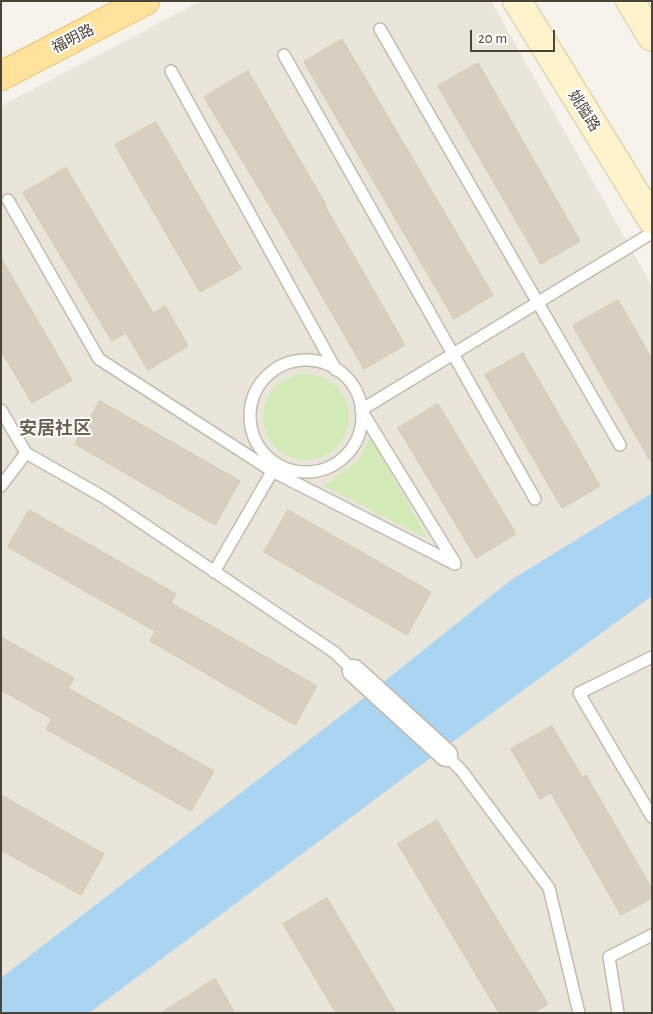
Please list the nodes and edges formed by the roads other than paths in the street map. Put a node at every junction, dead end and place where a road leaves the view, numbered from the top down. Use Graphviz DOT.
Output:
graph roads {
  1 [pos="145,1"];
  2 [pos="517,1"];
  3 [pos="630,1"];
  4 [pos="380,29"];
  5 [pos="652,37"];
  6 [pos="284,55"];
  7 [pos="171,71"];
  8 [pos="1,76"];
  9 [pos="8,200"];
  10 [pos="652,220"];
  11 [pos="652,233"];
  12 [pos="538,302"];
  13 [pos="453,354"];
  14 [pos="336,370"];
  15 [pos="1,410"];
  16 [pos="360,410"];
  17 [pos="620,445"];
  18 [pos="26,453"];
  19 [pos="274,468"];
  20 [pos="1,486"];
  21 [pos="535,499"];
  22 [pos="214,572"];
  23 [pos="652,657"];
  24 [pos="354,671"];
  25 [pos="446,755"];
  26 [pos="652,818"];
  27 [pos="652,935"];
  28 [pos="579,1013"];
  29 [pos="618,1013"];
  1 -- 8 [label="main road, 福明路"];
  2 -- 10 [label="main road, 姚隘路"];
  3 -- 5 [label="main road"];
  4 -- 12 [label="lane"];
  6 -- 13 [label="lane"];
  7 -- 14 [label="lane"];
  9 -- 19 [label="lane"];
  11 -- 12 [label="lane"];
  12 -- 13 [label="lane"];
  12 -- 17 [label="lane"];
  13 -- 16 [label="lane"];
  13 -- 21 [label="lane"];
  14 -- 16 [label="lane"];
  14 -- 19 [label="lane"];
  15 -- 18 [label="lane"];
  16 -- 19 [label="lane"];
  16 -- 19 [label="lane"];
  18 -- 20 [label="lane"];
  18 -- 22 [label="lane"];
  19 -- 22 [label="lane"];
  22 -- 24 [label="lane"];
  23 -- 26 [label="lane"];
  24 -- 25 [label="street"];
  25 -- 28 [label="lane"];
  27 -- 29 [label="lane"];
}
